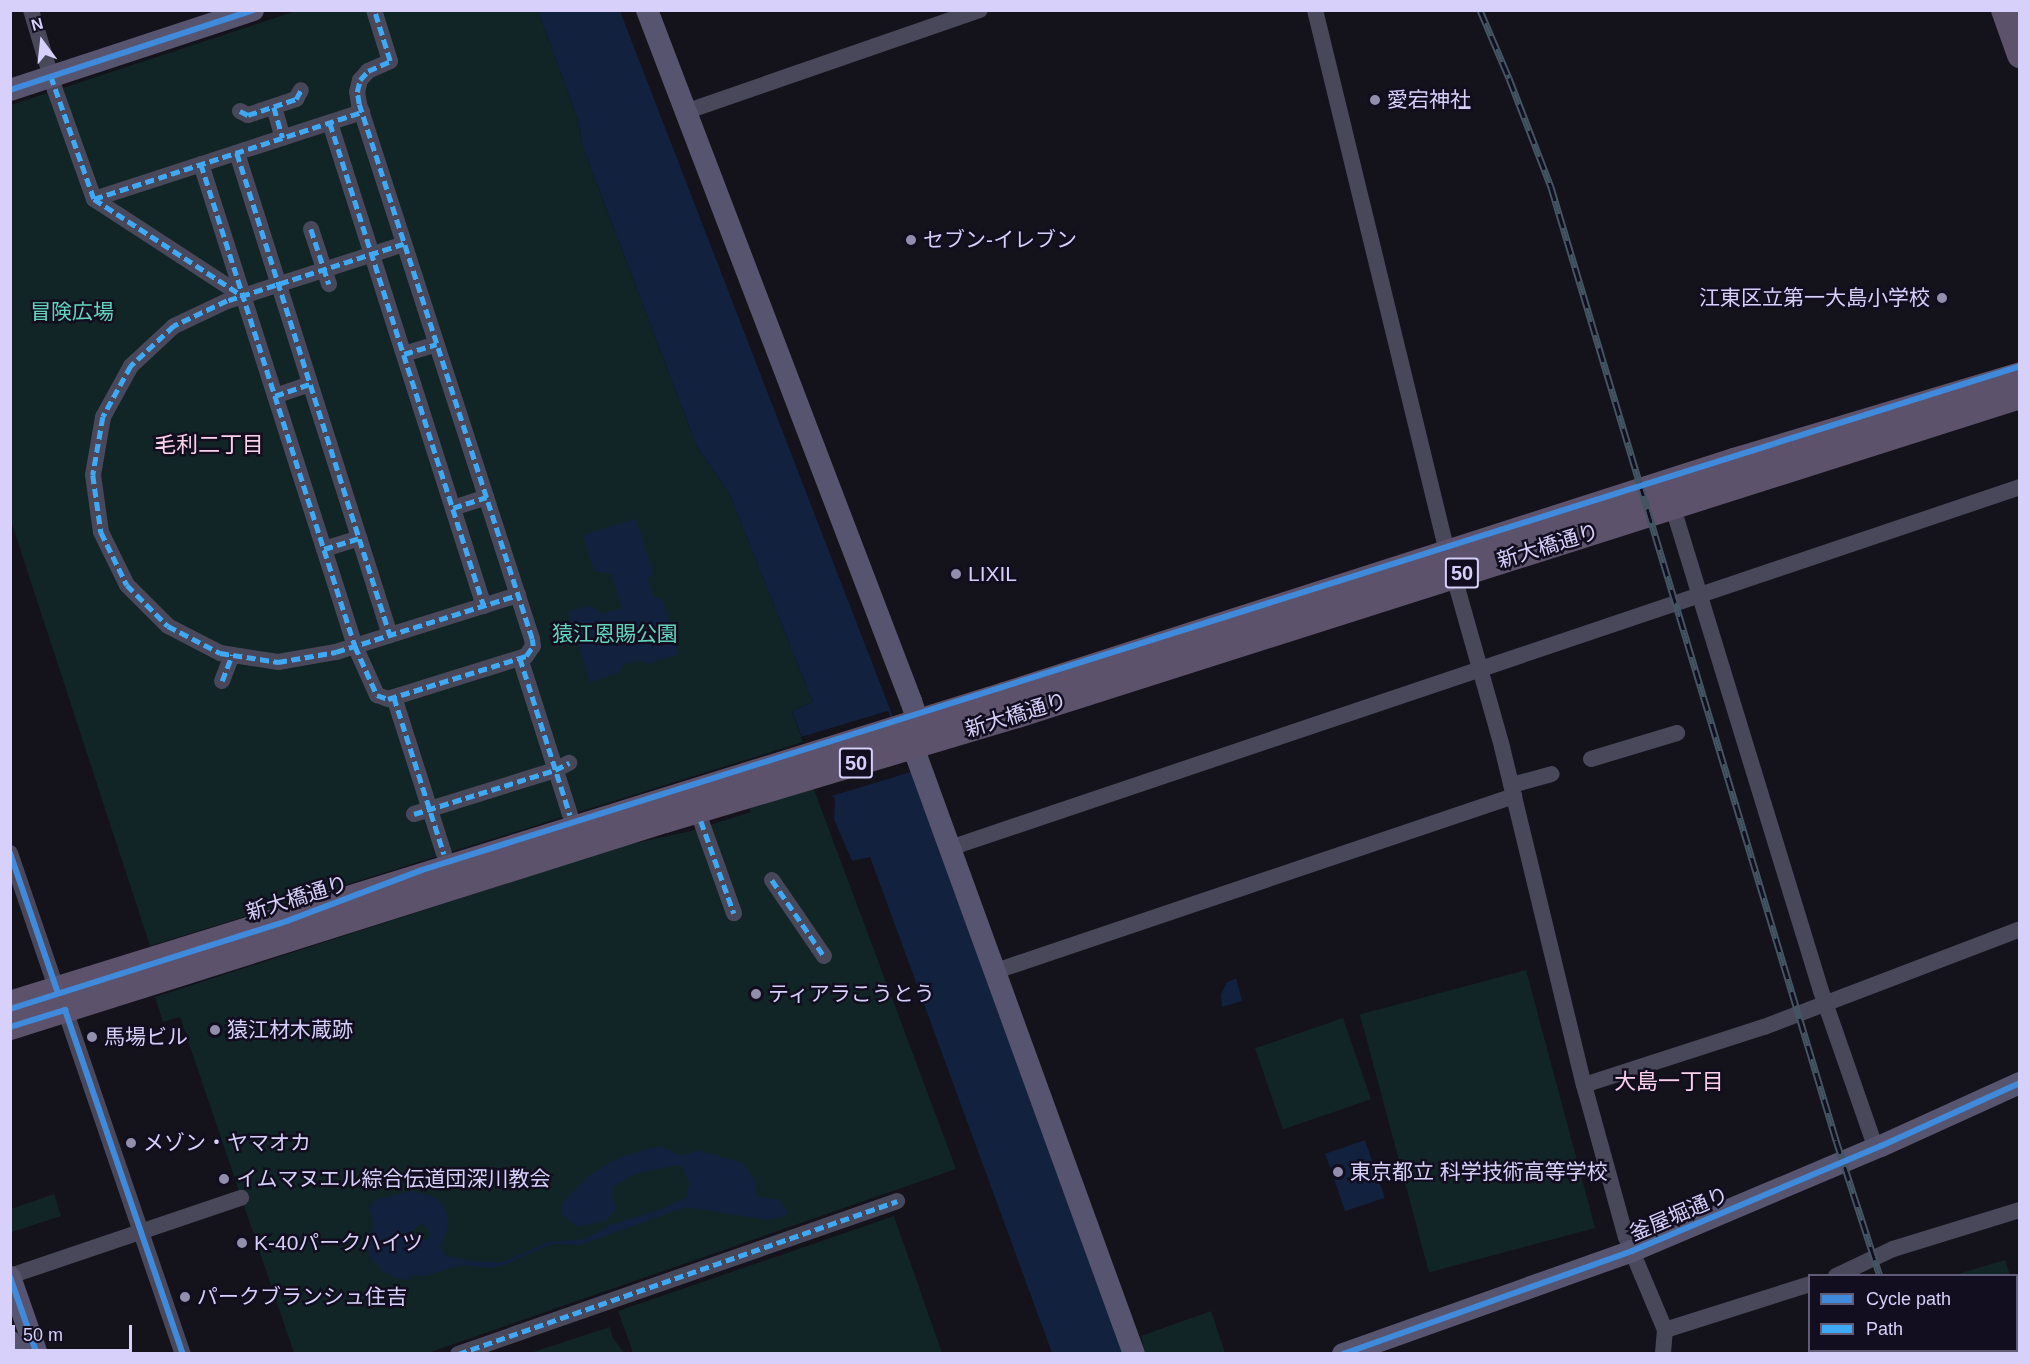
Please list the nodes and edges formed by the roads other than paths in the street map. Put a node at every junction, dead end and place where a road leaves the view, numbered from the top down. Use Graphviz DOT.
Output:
graph roads {
  1 [pos="31,10"];
  2 [pos="253,10"];
  3 [pos="374,10"];
  4 [pos="647,10"];
  5 [pos="980,10"];
  6 [pos="1315,10"];
  7 [pos="2004,10"];
  8 [pos="2019,55"];
  9 [pos="51,76"];
  10 [pos="10,90"];
  11 [pos="301,90"];
  12 [pos="274,107"];
  13 [pos="240,111"];
  14 [pos="362,112"];
  15 [pos="686,112"];
  16 [pos="330,123"];
  17 [pos="284,138"];
  18 [pos="237,153"];
  19 [pos="201,164"];
  20 [pos="94,199"];
  21 [pos="311,229"];
  22 [pos="404,244"];
  23 [pos="372,254"];
  24 [pos="326,277"];
  25 [pos="279,284"];
  26 [pos="243,296"];
  27 [pos="437,344"];
  28 [pos="404,354"];
  29 [pos="2019,375"];
  30 [pos="310,384"];
  31 [pos="275,396"];
  32 [pos="2019,396"];
  33 [pos="2019,487"];
  34 [pos="486,497"];
  35 [pos="453,508"];
  36 [pos="1673,508"];
  37 [pos="359,538"];
  38 [pos="324,549"];
  39 [pos="1451,564"];
  40 [pos="518,595"];
  41 [pos="1699,595"];
  42 [pos="484,606"];
  43 [pos="390,635"];
  44 [pos="355,646"];
  45 [pos="232,655"];
  46 [pos="520,658"];
  47 [pos="1482,669"];
  48 [pos="222,681"];
  49 [pos="394,697"];
  50 [pos="1677,733"];
  51 [pos="908,735"];
  52 [pos="1591,759"];
  53 [pos="562,767"];
  54 [pos="1552,774"];
  55 [pos="1513,790"];
  56 [pos="430,809"];
  57 [pos="414,814"];
  58 [pos="570,815"];
  59 [pos="701,821"];
  60 [pos="950,848"];
  61 [pos="10,853"];
  62 [pos="444,854"];
  63 [pos="772,880"];
  64 [pos="734,913"];
  65 [pos="2019,929"];
  66 [pos="824,956"];
  67 [pos="996,971"];
  68 [pos="61,1000"];
  69 [pos="1826,1004"];
  70 [pos="11,1007"];
  71 [pos="2019,1083"];
  72 [pos="1584,1085"];
  73 [pos="1876,1149"];
  74 [pos="242,1198"];
  75 [pos="897,1201"];
  76 [pos="2019,1210"];
  77 [pos="141,1232"];
  78 [pos="1632,1251"];
  79 [pos="1838,1274"];
  80 [pos="10,1276"];
  81 [pos="1808,1284"];
  82 [pos="1665,1330"];
  83 [pos="10,1341"];
  84 [pos="15,1353"];
  85 [pos="37,1353"];
  86 [pos="183,1353"];
  87 [pos="458,1353"];
  88 [pos="1134,1353"];
  89 [pos="1343,1353"];
  90 [pos="1663,1353"];
  1 -- 9 [label="street"];
  2 -- 9 [label="street"];
  3 -- 14 [label="street"];
  4 -- 15 [label="street"];
  5 -- 15 [label="street"];
  6 -- 39 [label="street"];
  7 -- 8 [label="main road"];
  9 -- 10 [label="street"];
  9 -- 20 [label="street"];
  11 -- 12 [label="street"];
  12 -- 13 [label="street"];
  12 -- 17 [label="street"];
  14 -- 16 [label="street"];
  14 -- 22 [label="street"];
  15 -- 51 [label="street"];
  16 -- 17 [label="street"];
  16 -- 23 [label="street"];
  17 -- 18 [label="street"];
  18 -- 19 [label="street"];
  18 -- 25 [label="street"];
  19 -- 20 [label="street"];
  19 -- 26 [label="street"];
  20 -- 26 [label="street"];
  21 -- 24 [label="street"];
  22 -- 23 [label="street"];
  22 -- 27 [label="street"];
  23 -- 24 [label="street"];
  23 -- 28 [label="street"];
  24 -- 25 [label="street"];
  25 -- 26 [label="street"];
  25 -- 30 [label="street"];
  26 -- 31 [label="street"];
  26 -- 45 [label="street"];
  27 -- 28 [label="street"];
  27 -- 34 [label="street"];
  28 -- 35 [label="street"];
  29 -- 39 [label="main road, 新大橋通り / 50"];
  30 -- 31 [label="street"];
  30 -- 37 [label="street"];
  31 -- 38 [label="street"];
  32 -- 36 [label="main road, 新大橋通り / 50"];
  33 -- 41 [label="street"];
  34 -- 35 [label="street"];
  34 -- 40 [label="street"];
  35 -- 42 [label="street"];
  36 -- 39 [label="main road, 新大橋通り / 50"];
  36 -- 41 [label="street"];
  37 -- 38 [label="street"];
  37 -- 43 [label="street"];
  38 -- 44 [label="street"];
  39 -- 47 [label="street"];
  39 -- 51 [label="main road, 新大橋通り / 50"];
  40 -- 42 [label="street"];
  40 -- 46 [label="street"];
  41 -- 47 [label="street"];
  41 -- 69 [label="street"];
  42 -- 43 [label="street"];
  43 -- 44 [label="street"];
  44 -- 45 [label="street"];
  44 -- 49 [label="street"];
  45 -- 48 [label="street"];
  46 -- 49 [label="street"];
  46 -- 53 [label="street"];
  47 -- 55 [label="street"];
  47 -- 60 [label="street"];
  49 -- 56 [label="street"];
  50 -- 52 [label="street"];
  51 -- 60 [label="street"];
  51 -- 68 [label="main road, 新大橋通り / 50"];
  53 -- 56 [label="street"];
  53 -- 58 [label="street"];
  54 -- 55 [label="street"];
  55 -- 67 [label="street"];
  55 -- 72 [label="street"];
  56 -- 57 [label="street"];
  56 -- 62 [label="street"];
  59 -- 64 [label="street"];
  60 -- 67 [label="street"];
  61 -- 68 [label="street"];
  63 -- 66 [label="street"];
  65 -- 69 [label="street"];
  67 -- 88 [label="street"];
  68 -- 70 [label="main road, 新大橋通り / 50"];
  68 -- 77 [label="street"];
  69 -- 72 [label="street"];
  69 -- 73 [label="street"];
  71 -- 73 [label="street, 釜屋堀通り"];
  72 -- 78 [label="street"];
  73 -- 78 [label="street, 釜屋堀通り"];
  74 -- 77 [label="street"];
  75 -- 87 [label="street"];
  76 -- 79 [label="street"];
  77 -- 80 [label="street"];
  77 -- 86 [label="street"];
  78 -- 82 [label="street"];
  78 -- 89 [label="street, 釜屋堀通り"];
  80 -- 85 [label="street"];
  81 -- 82 [label="street"];
  82 -- 90 [label="street"];
  83 -- 84 [label="street"];
}
